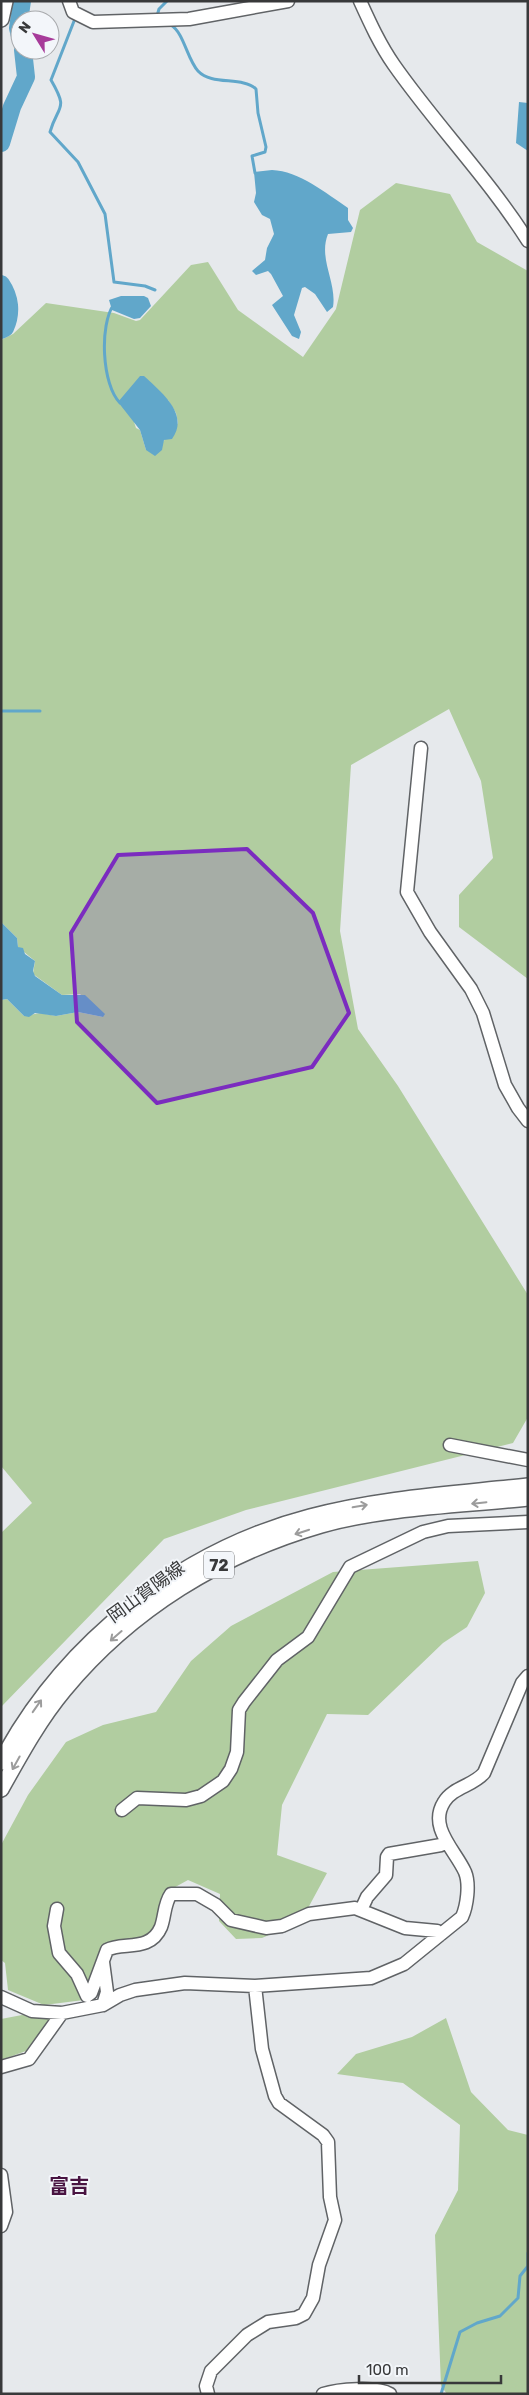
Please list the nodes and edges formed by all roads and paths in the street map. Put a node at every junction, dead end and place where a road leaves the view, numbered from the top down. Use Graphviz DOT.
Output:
graph roads {
  1 [pos="4,1"];
  2 [pos="69,1"];
  3 [pos="288,1"];
  4 [pos="360,1"];
  5 [pos="1,19"];
  6 [pos="528,241"];
  7 [pos="421,748"];
  8 [pos="528,1121"];
  9 [pos="450,1445"];
  10 [pos="528,1460"];
  11 [pos="528,1486"];
  12 [pos="528,1498"];
  13 [pos="528,1522"];
  14 [pos="528,1676"];
  15 [pos="1,1762"];
  16 [pos="1,1789"];
  17 [pos="122,1810"];
  18 [pos="447,1842"];
  19 [pos="57,1909"];
  20 [pos="361,1910"];
  21 [pos="441,1934"];
  22 [pos="102,1961"];
  23 [pos="255,1986"];
  24 [pos="1,1998"];
  25 [pos="103,2005"];
  26 [pos="62,2013"];
  27 [pos="1,2067"];
  28 [pos="1,2176"];
  29 [pos="1,2226"];
  30 [pos="208,2394"];
  31 [pos="323,2394"];
  32 [pos="390,2394"];
  1 -- 5 [label="main road"];
  2 -- 3 [label="street"];
  4 -- 6 [label="street"];
  7 -- 8 [label="street"];
  9 -- 10 [label="street"];
  15 -- 11 [label="main road, 岡山賀陽線 / 72, one-way"];
  12 -- 16 [label="main road, 岡山賀陽線 / 72, one-way"];
  13 -- 17 [label="street"];
  14 -- 18 [label="street"];
  18 -- 20 [label="street"];
  18 -- 21 [label="street"];
  19 -- 22 [label="street"];
  20 -- 21 [label="street"];
  20 -- 22 [label="street"];
  21 -- 23 [label="street"];
  22 -- 25 [label="street"];
  23 -- 25 [label="street"];
  23 -- 30 [label="street"];
  24 -- 26 [label="street"];
  25 -- 26 [label="street"];
  26 -- 27 [label="street"];
  28 -- 29 [label="street"];
  31 -- 32 [label="street"];
}
